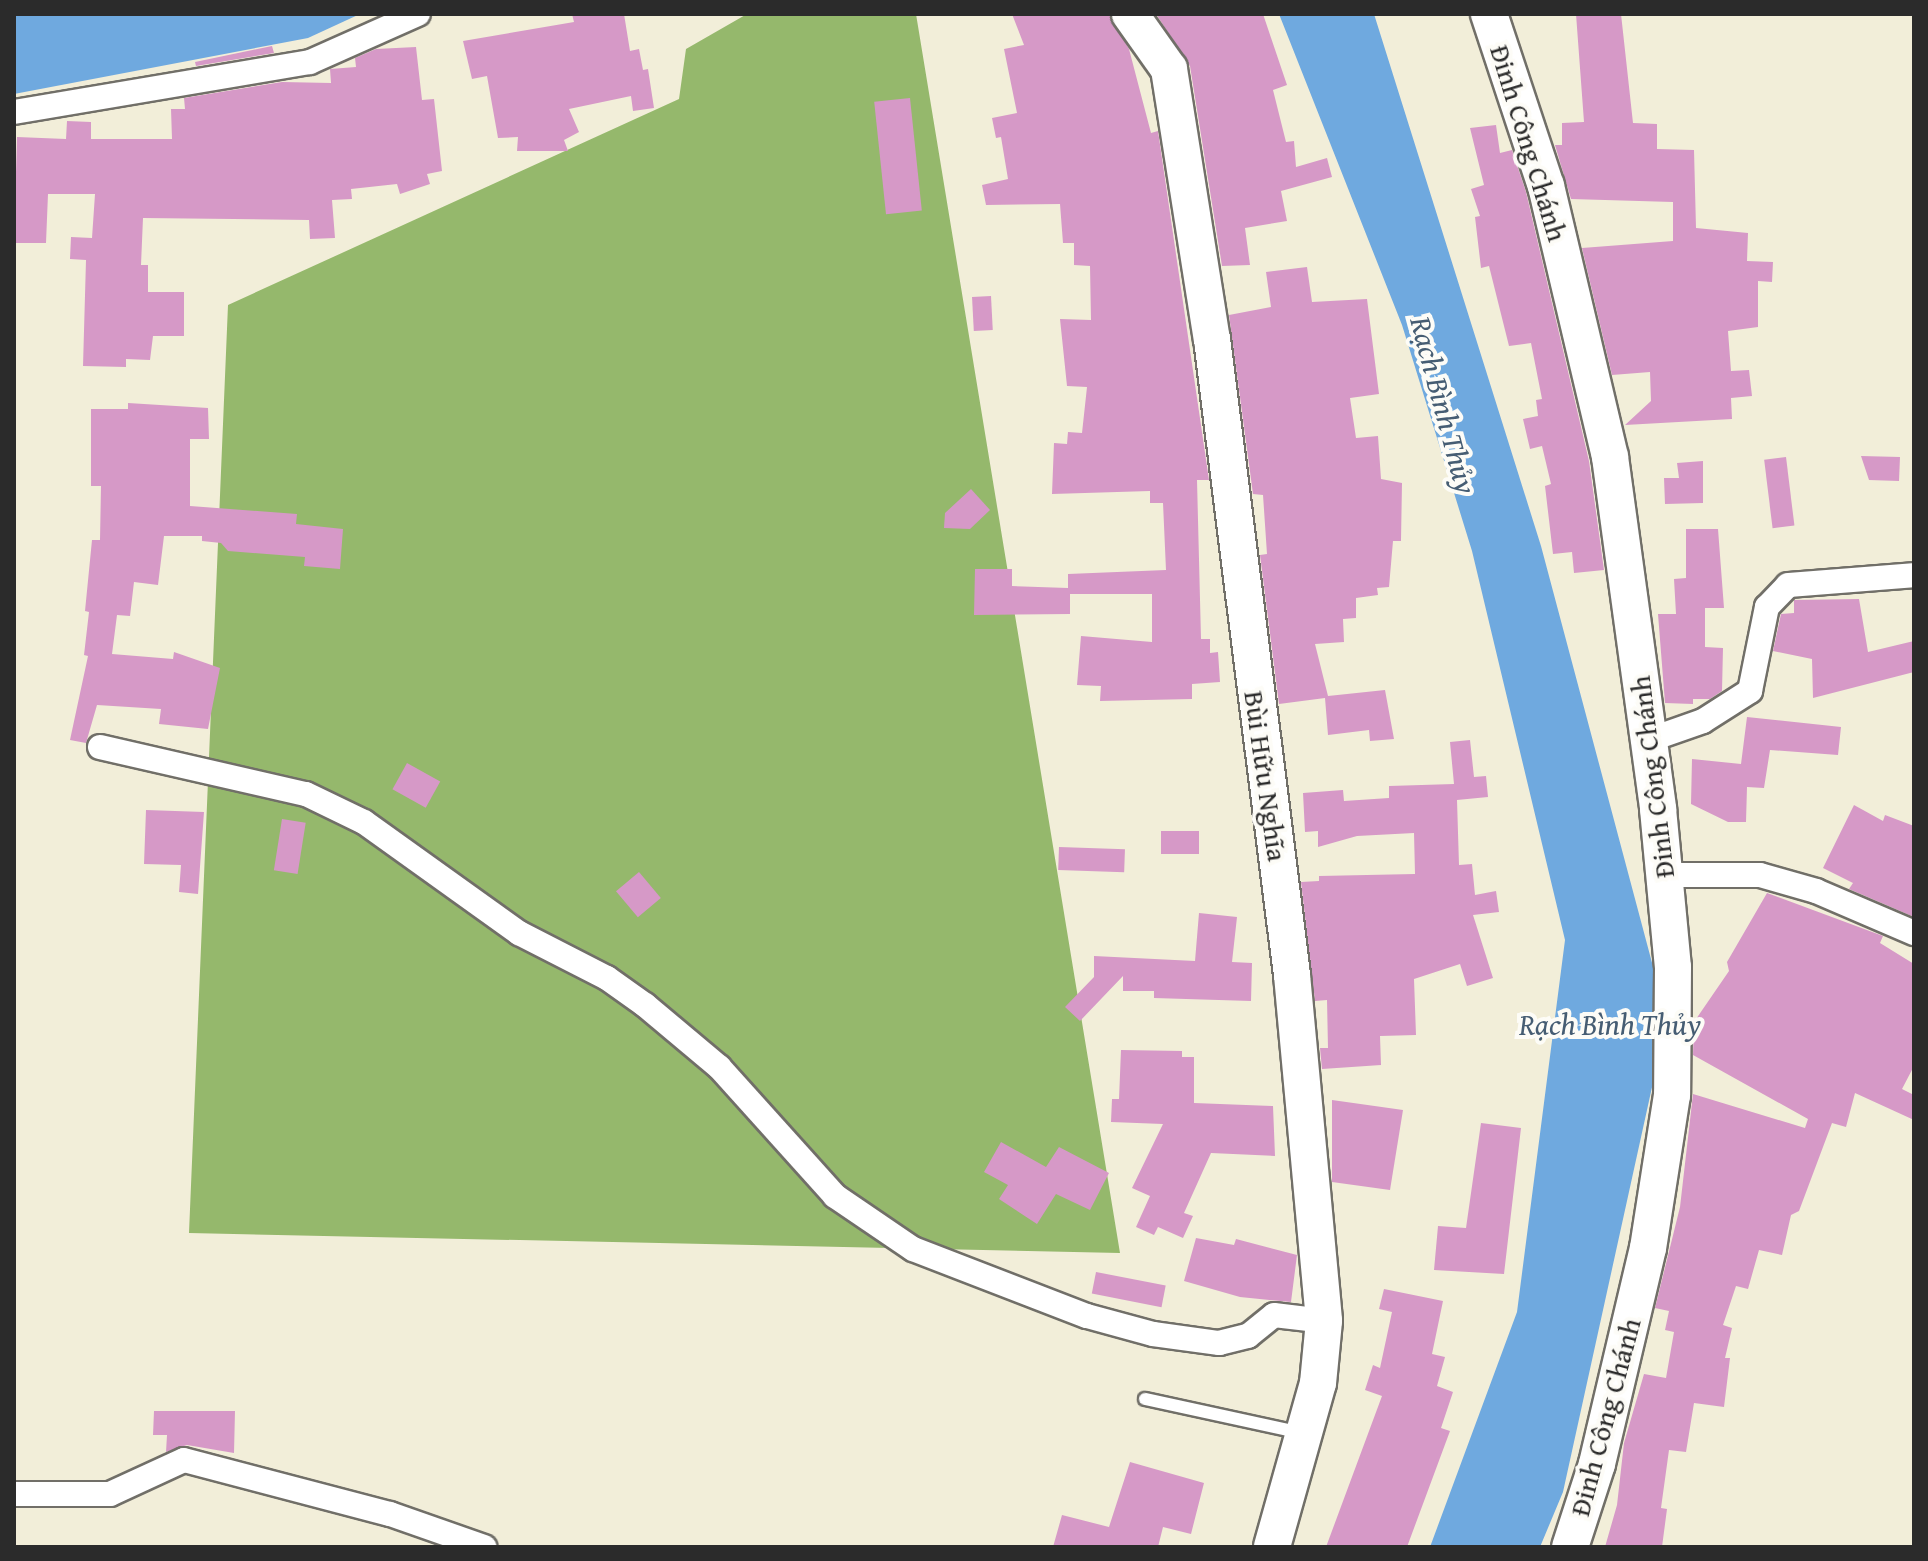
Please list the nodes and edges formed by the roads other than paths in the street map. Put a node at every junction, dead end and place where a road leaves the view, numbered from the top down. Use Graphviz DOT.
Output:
graph roads {
  1 [pos="418,14"];
  2 [pos="1130,14"];
  3 [pos="1489,14"];
  4 [pos="14,112"];
  5 [pos="1914,575"];
  6 [pos="1649,740"];
  7 [pos="100,747"];
  8 [pos="1665,875"];
  9 [pos="1914,933"];
  10 [pos="1324,1321"];
  11 [pos="1145,1399"];
  12 [pos="1306,1434"];
  13 [pos="14,1494"];
  14 [pos="484,1547"];
  15 [pos="1272,1547"];
  16 [pos="1570,1547"];
  1 -- 4 [label="street"];
  2 -- 10 [label="main road, Bùi Hữu Nghĩa"];
  3 -- 6 [label="main road, Đinh Công Chánh"];
  5 -- 6 [label="street"];
  6 -- 8 [label="main road, Đinh Công Chánh"];
  7 -- 10 [label="street"];
  8 -- 9 [label="street"];
  8 -- 16 [label="main road, Đinh Công Chánh"];
  10 -- 12 [label="main road, Bùi Hữu Nghĩa"];
  11 -- 12 [label="lane"];
  12 -- 15 [label="main road, Bùi Hữu Nghĩa"];
  13 -- 14 [label="street"];
}
